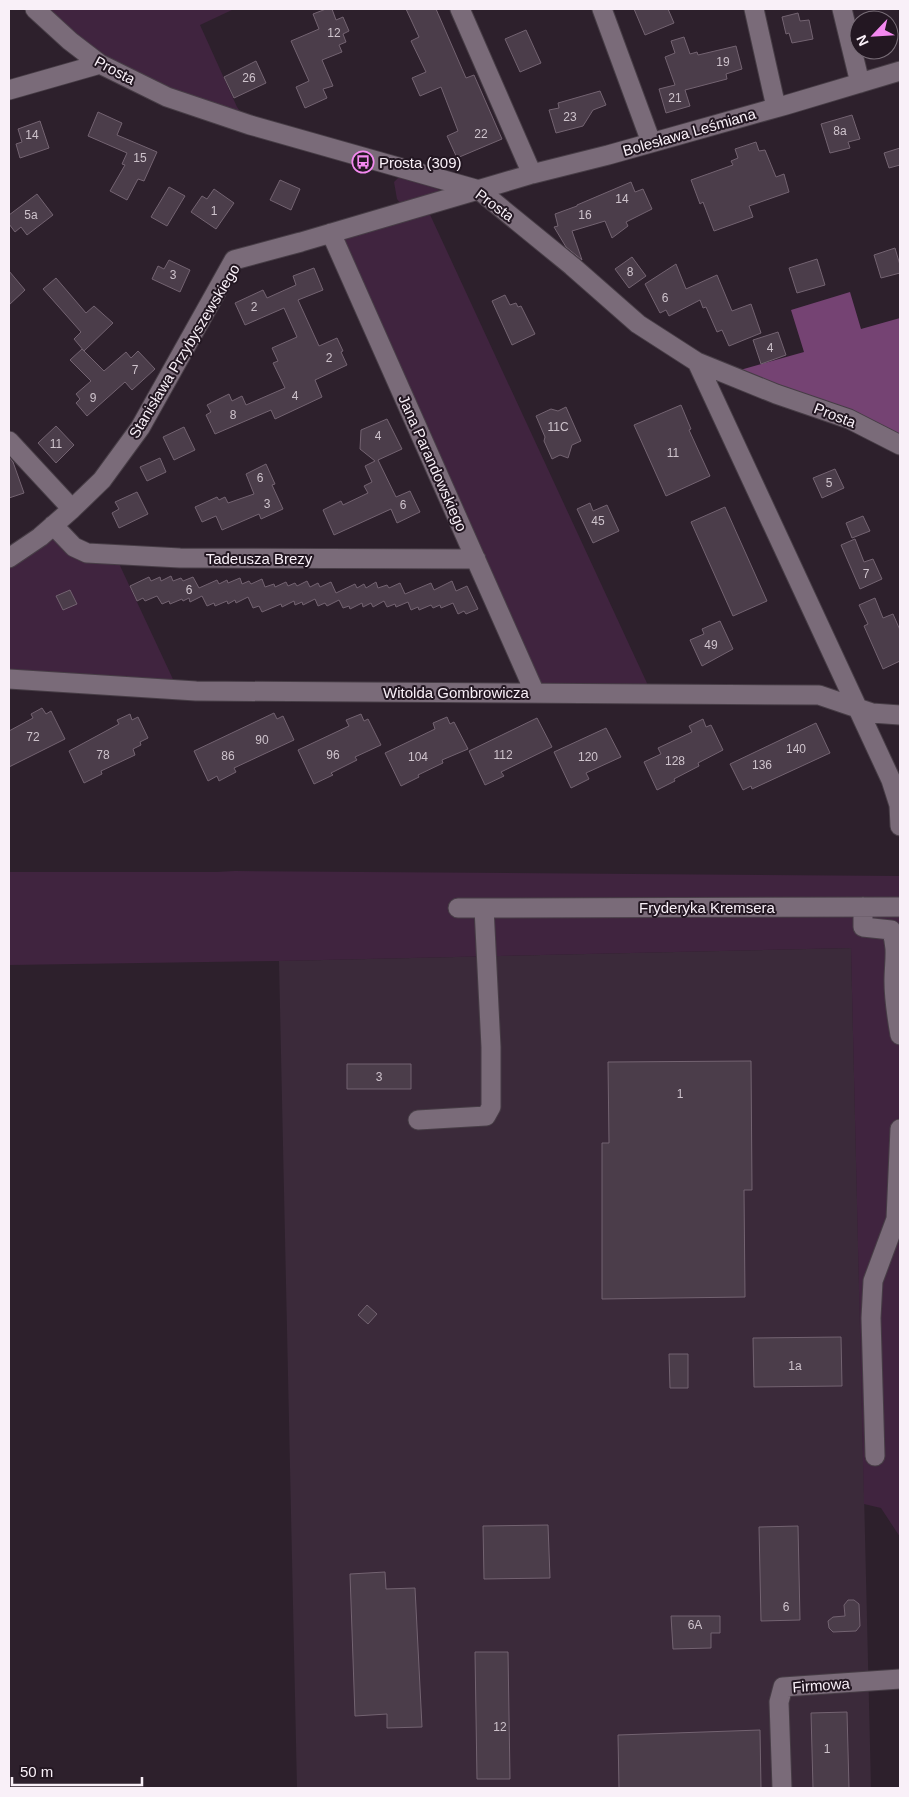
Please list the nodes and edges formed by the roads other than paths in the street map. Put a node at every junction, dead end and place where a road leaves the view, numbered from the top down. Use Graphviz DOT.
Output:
graph roads {
  1 [pos="35,9"];
  2 [pos="460,9"];
  3 [pos="602,9"];
  4 [pos="754,9"];
  5 [pos="842,9"];
  6 [pos="100,64"];
  7 [pos="900,71"];
  8 [pos="860,83"];
  9 [pos="9,90"];
  10 [pos="776,107"];
  11 [pos="652,142"];
  12 [pos="524,177"];
  13 [pos="479,190"];
  14 [pos="331,233"];
  15 [pos="697,362"];
  16 [pos="9,441"];
  17 [pos="900,445"];
  18 [pos="72,509"];
  19 [pos="53,525"];
  20 [pos="9,558"];
  21 [pos="476,559"];
  22 [pos="9,680"];
  23 [pos="535,693"];
  24 [pos="858,708"];
  25 [pos="900,715"];
  26 [pos="900,826"];
  27 [pos="862,907"];
  28 [pos="900,907"];
  29 [pos="458,908"];
  30 [pos="484,908"];
  31 [pos="900,1035"];
  32 [pos="418,1120"];
  33 [pos="900,1129"];
  34 [pos="875,1456"];
  35 [pos="900,1679"];
  36 [pos="782,1788"];
  1 -- 6 [label="street, Prosta"];
  2 -- 12 [label="street"];
  3 -- 11 [label="street"];
  4 -- 10 [label="street"];
  5 -- 8 [label="street"];
  6 -- 9 [label="street"];
  6 -- 13 [label="street, Prosta"];
  7 -- 8 [label="street, Bolesława Leśmiana"];
  8 -- 10 [label="street, Bolesława Leśmiana"];
  10 -- 11 [label="street, Bolesława Leśmiana"];
  11 -- 12 [label="street, Bolesława Leśmiana"];
  12 -- 13 [label="street, Stanisława Przybyszewskiego"];
  13 -- 14 [label="street, Stanisława Przybyszewskiego"];
  13 -- 15 [label="street, Prosta"];
  14 -- 18 [label="street, Stanisława Przybyszewskiego"];
  14 -- 21 [label="street, Jana Parandowskiego"];
  15 -- 17 [label="street, Prosta"];
  15 -- 24 [label="street"];
  16 -- 18 [label="street"];
  18 -- 19 [label="street, Stanisława Przybyszewskiego"];
  19 -- 20 [label="street, Stanisława Przybyszewskiego"];
  19 -- 21 [label="street, Tadeusza Brezy"];
  21 -- 23 [label="street, Jana Parandowskiego"];
  22 -- 23 [label="street, Witolda Gombrowicza"];
  23 -- 24 [label="street, Witolda Gombrowicza"];
  24 -- 25 [label="street, Witolda Gombrowicza"];
  24 -- 26 [label="street"];
  27 -- 28 [label="street, Fryderyka Kremsera"];
  27 -- 30 [label="street, Fryderyka Kremsera"];
  27 -- 31 [label="street"];
  29 -- 30 [label="street, Fryderyka Kremsera"];
  30 -- 32 [label="street"];
  33 -- 34 [label="street"];
  35 -- 36 [label="street, Firmowa"];
}
